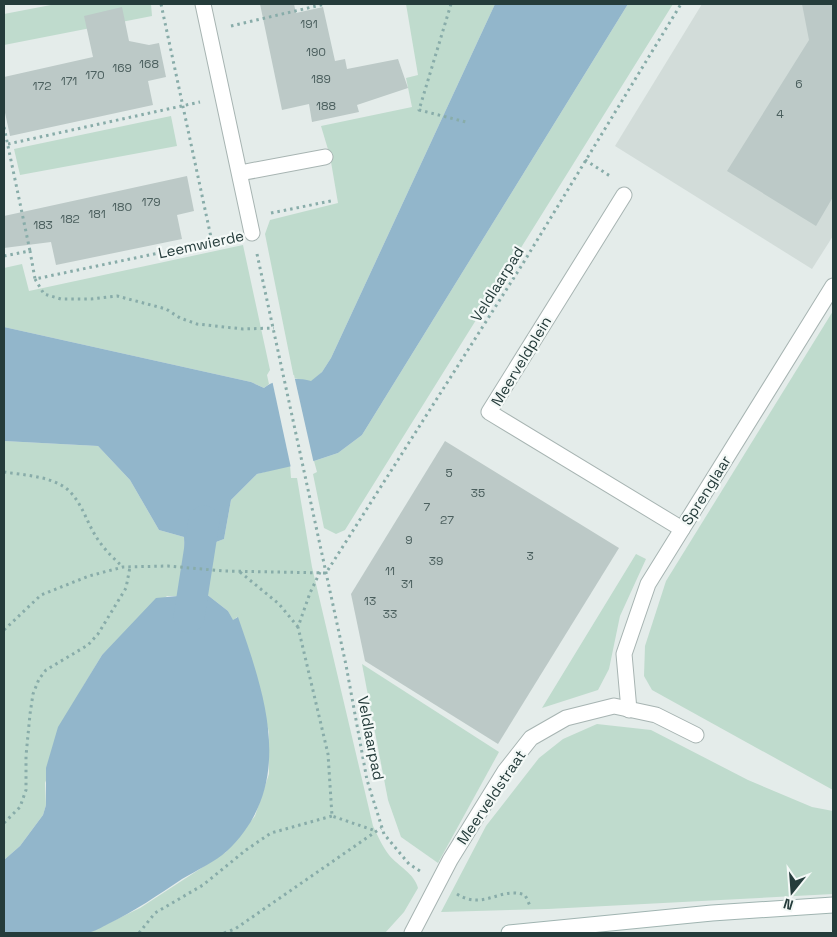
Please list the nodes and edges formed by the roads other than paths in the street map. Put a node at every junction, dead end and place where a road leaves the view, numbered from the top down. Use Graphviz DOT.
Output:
graph roads {
  1 [pos="203,4"];
  2 [pos="325,157"];
  3 [pos="240,173"];
  4 [pos="624,195"];
  5 [pos="252,233"];
  6 [pos="833,286"];
  7 [pos="682,529"];
  8 [pos="629,710"];
  9 [pos="696,736"];
  10 [pos="833,906"];
  11 [pos="412,933"];
  12 [pos="509,933"];
  1 -- 3 [label="street, Leemwierde"];
  2 -- 3 [label="street"];
  3 -- 5 [label="street, Leemwierde"];
  4 -- 7 [label="street, Meerveldplein"];
  6 -- 7 [label="street, Sprenglaar"];
  7 -- 8 [label="street, Sprenglaar"];
  8 -- 9 [label="street, Meerveldstraat"];
  8 -- 11 [label="street, Meerveldstraat"];
  10 -- 12 [label="street"];
}
